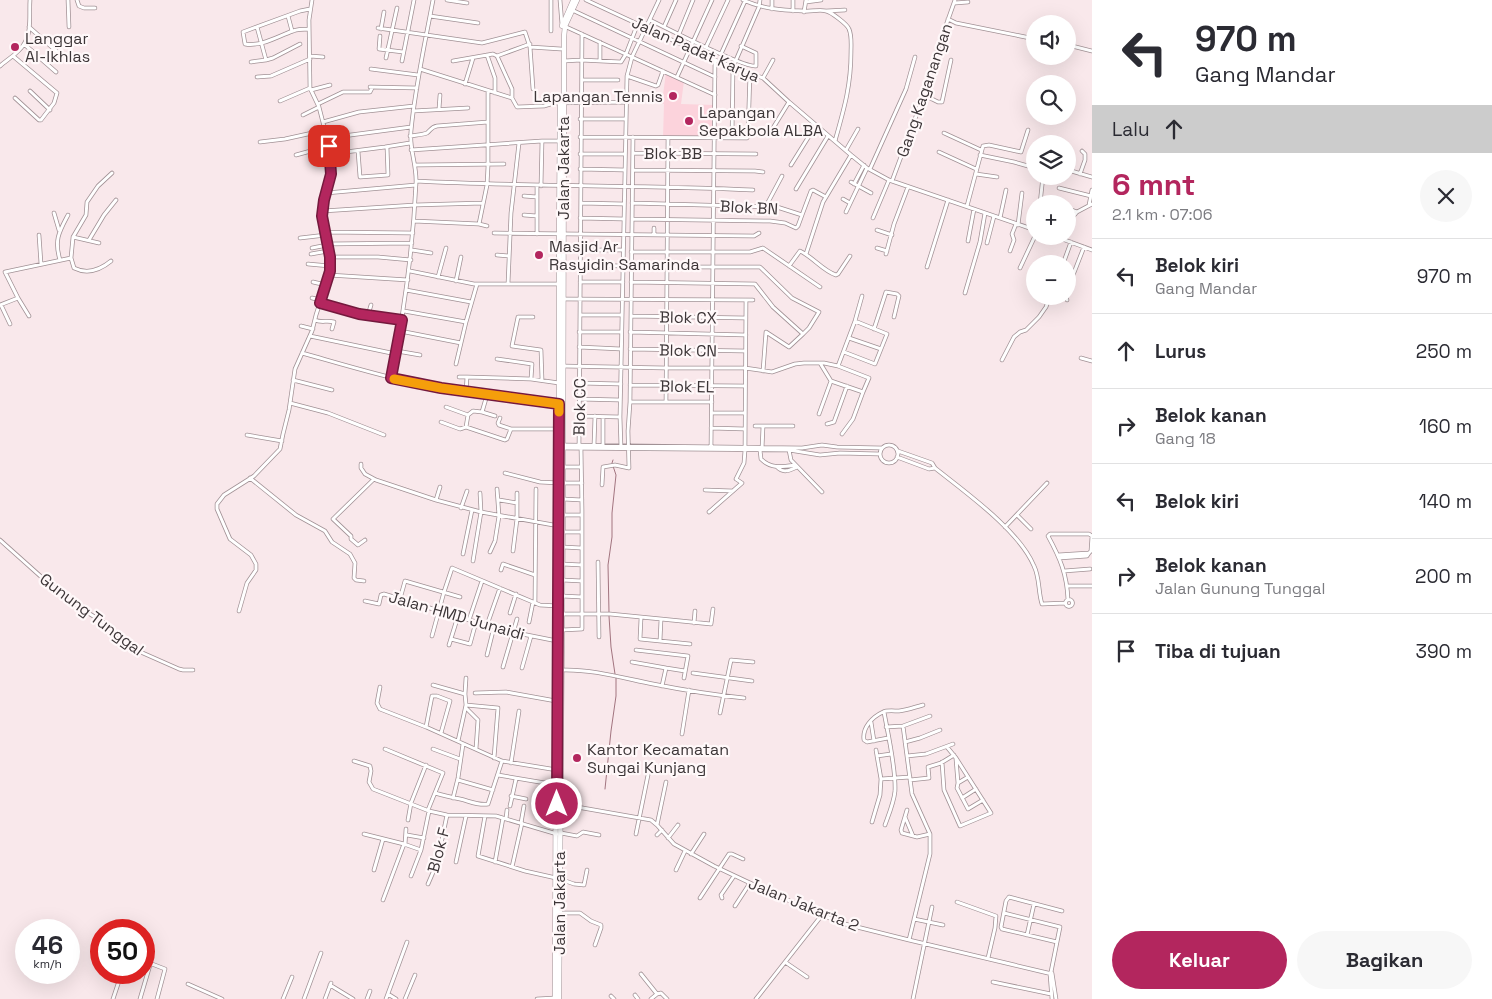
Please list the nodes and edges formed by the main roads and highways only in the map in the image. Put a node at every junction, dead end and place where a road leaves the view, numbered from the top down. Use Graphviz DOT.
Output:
graph roads {
  1 [pos="575,0"];
  2 [pos="564,26"];
  3 [pos="562,103"];
  4 [pos="562,186"];
  5 [pos="561,235"];
  6 [pos="561,299"];
  7 [pos="561,366"];
  8 [pos="561,446"];
  9 [pos="561,483"];
  10 [pos="559,606"];
  11 [pos="559,758"];
  12 [pos="559,804"];
  13 [pos="556,999"];
  1 -- 2 [label="main road, Jalan Jakarta"];
  1 -- 2 [label="main road, Jalan Jakarta"];
  2 -- 3 [label="main road, Jalan Jakarta"];
  2 -- 3 [label="main road, Jalan Jakarta"];
  3 -- 4 [label="main road, Jalan Jakarta"];
  3 -- 4 [label="main road, Jalan Jakarta"];
  4 -- 5 [label="main road, Jalan Jakarta"];
  5 -- 6 [label="main road, Jalan Jakarta"];
  5 -- 6 [label="main road, Jalan Jakarta"];
  6 -- 7 [label="main road, Jalan Jakarta"];
  7 -- 8 [label="main road, Jalan Jakarta"];
  7 -- 8 [label="main road, Jalan Jakarta"];
  8 -- 9 [label="main road, Jalan Jakarta"];
  8 -- 9 [label="main road, Jalan Jakarta"];
  9 -- 10 [label="main road, Jalan Jakarta"];
  9 -- 10 [label="main road, Jalan Jakarta"];
  10 -- 11 [label="main road, Jalan Jakarta"];
  10 -- 11 [label="main road, Jalan Jakarta"];
  11 -- 12 [label="main road, Jalan Jakarta"];
  11 -- 12 [label="main road, Jalan Jakarta"];
  12 -- 13 [label="main road, Jalan Jakarta"];
}
